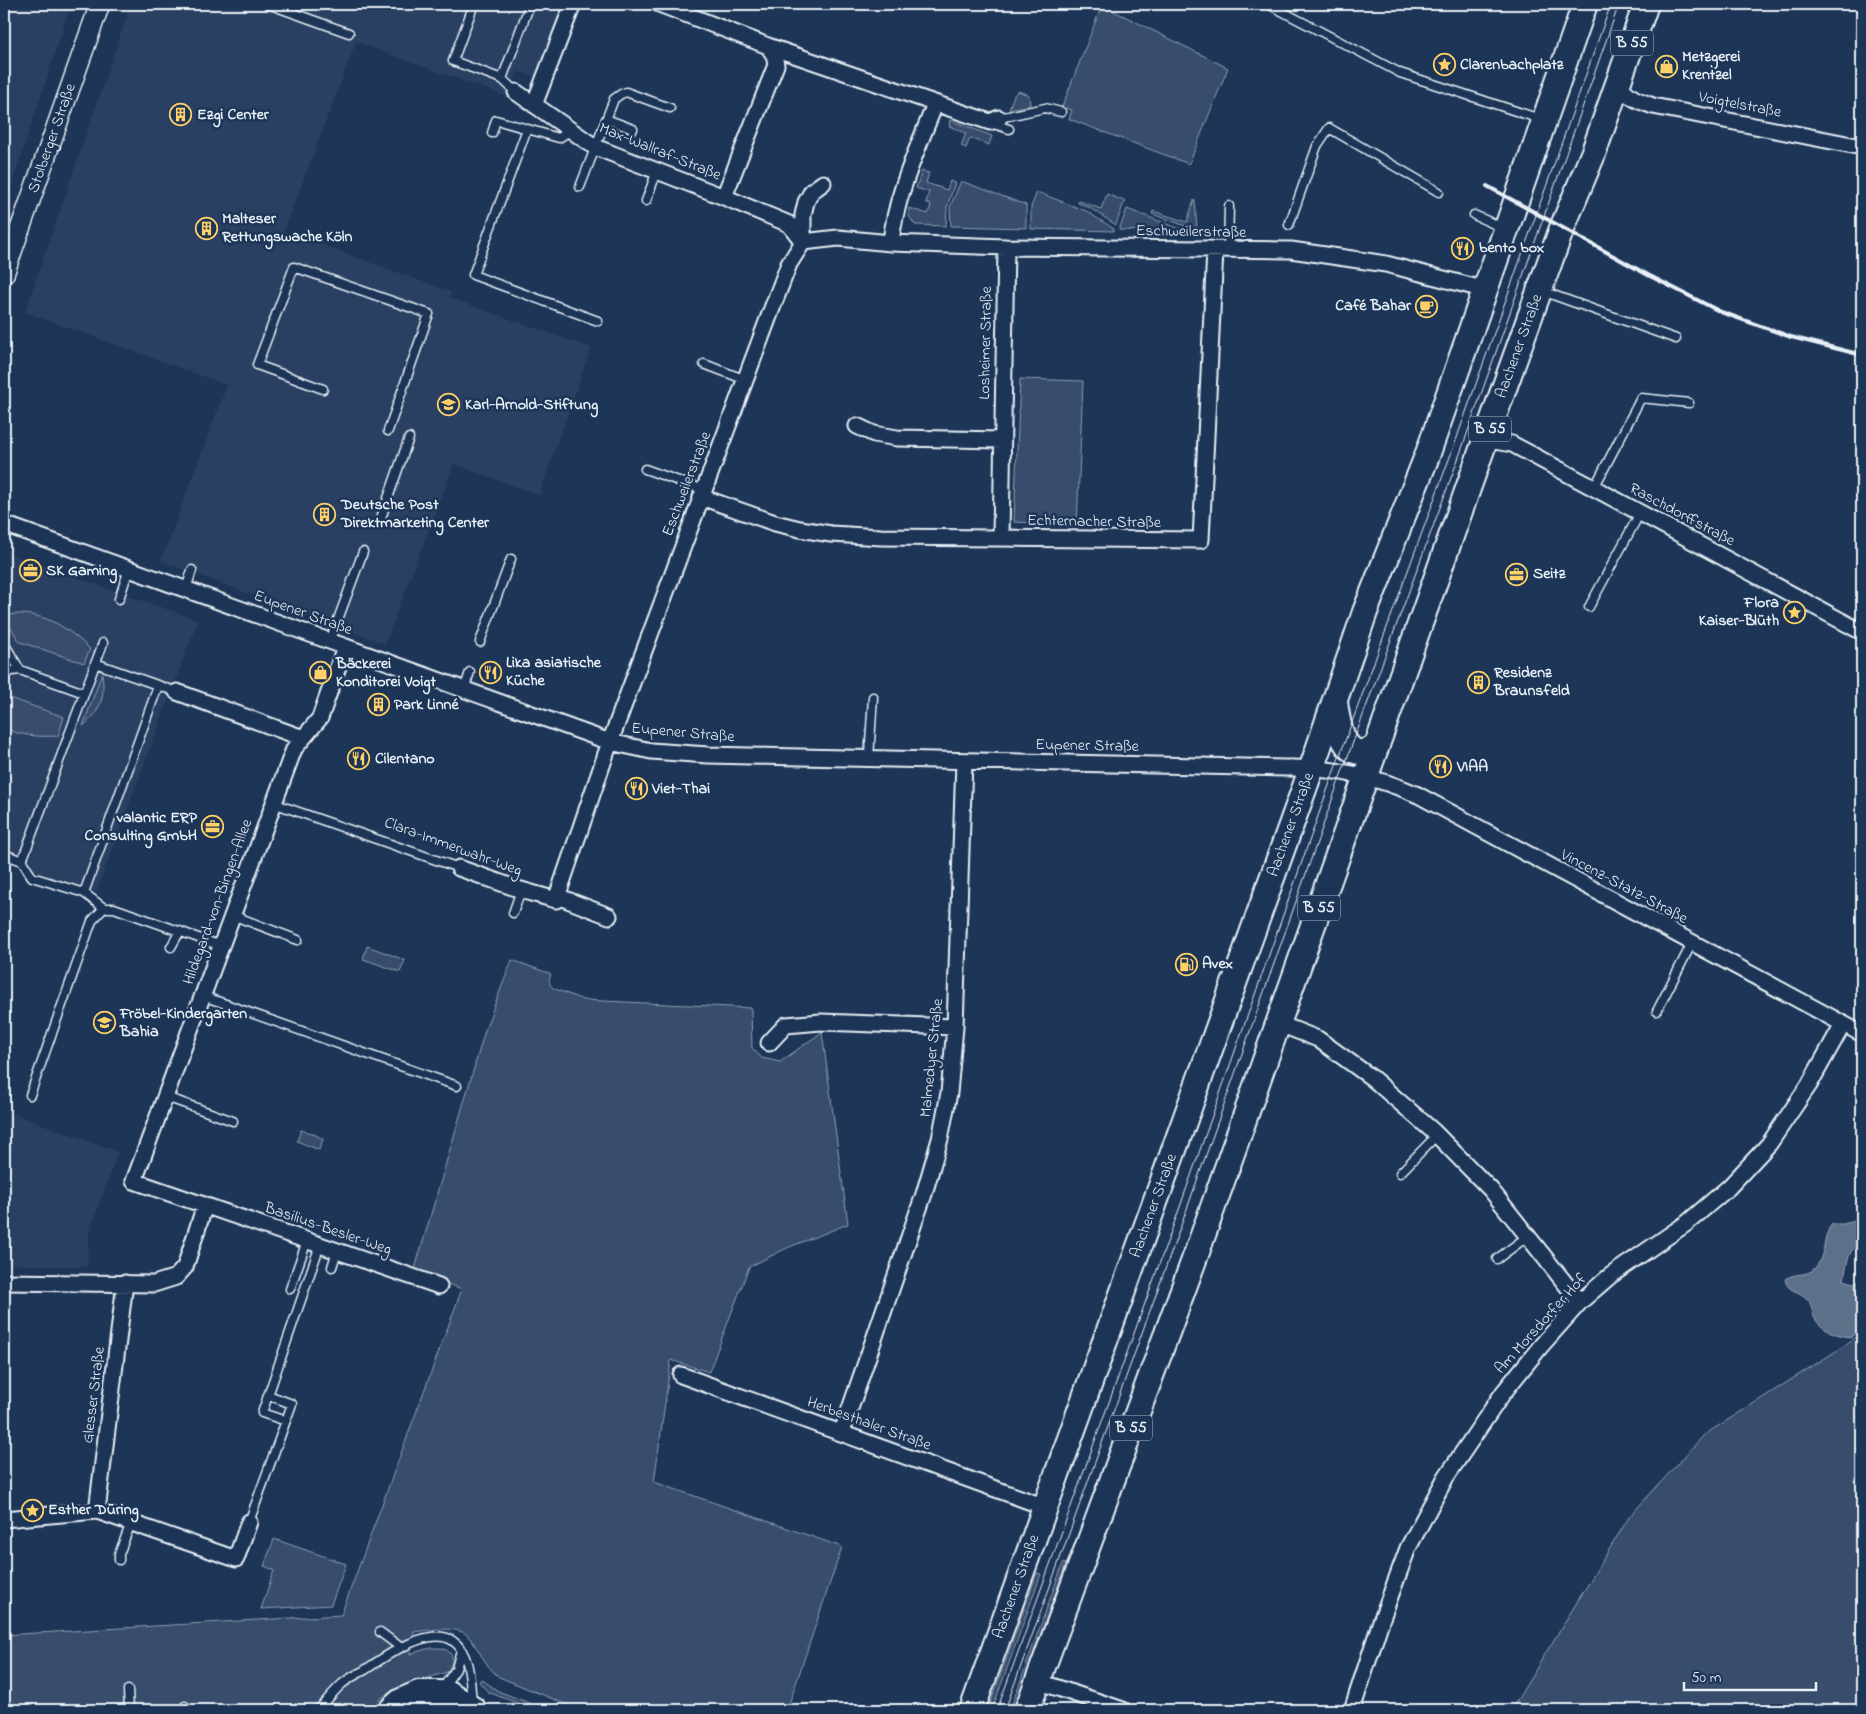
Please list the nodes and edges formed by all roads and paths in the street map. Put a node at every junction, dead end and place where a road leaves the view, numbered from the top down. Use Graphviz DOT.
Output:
graph roads {
  1 [pos="100,4"];
  2 [pos="268,4"];
  3 [pos="474,4"];
  4 [pos="530,4"];
  5 [pos="573,4"];
  6 [pos="659,4"];
  7 [pos="1268,4"];
  8 [pos="1585,4"];
  9 [pos="1646,4"];
  10 [pos="349,33"];
  11 [pos="768,46"];
  12 [pos="502,79"];
  13 [pos="1618,83"];
  14 [pos="516,92"];
  15 [pos="936,104"];
  16 [pos="534,105"];
  17 [pos="670,108"];
  18 [pos="1061,112"];
  19 [pos="606,119"];
  20 [pos="1545,121"];
  21 [pos="999,123"];
  22 [pos="527,129"];
  23 [pos="633,129"];
  24 [pos="571,130"];
  25 [pos="492,133"];
  26 [pos="594,147"];
  27 [pos="1862,147"];
  28 [pos="657,171"];
  29 [pos="823,183"];
  30 [pos="580,187"];
  31 [pos="1439,192"];
  32 [pos="724,197"];
  33 [pos="646,201"];
  34 [pos="1229,206"];
  35 [pos="1474,215"];
  36 [pos="1289,225"];
  37 [pos="1507,230"];
  38 [pos="803,242"];
  39 [pos="891,243"];
  40 [pos="1006,247"];
  41 [pos="1222,250"];
  42 [pos="4,274"];
  43 [pos="1486,290"];
  44 [pos="1540,290"];
  45 [pos="598,321"];
  46 [pos="1676,339"];
  47 [pos="704,364"];
  48 [pos="746,380"];
  49 [pos="323,389"];
  50 [pos="1689,403"];
  51 [pos="857,426"];
  52 [pos="388,431"];
  53 [pos="409,438"];
  54 [pos="1002,440"];
  55 [pos="1483,447"];
  56 [pos="645,468"];
  57 [pos="1594,488"];
  58 [pos="702,494"];
  59 [pos="1640,513"];
  60 [pos="380,521"];
  61 [pos="4,524"];
  62 [pos="1001,538"];
  63 [pos="363,552"];
  64 [pos="511,559"];
  65 [pos="129,569"];
  66 [pos="192,570"];
  67 [pos="186,590"];
  68 [pos="118,599"];
  69 [pos="1589,608"];
  70 [pos="1862,632"];
  71 [pos="330,641"];
  72 [pos="480,642"];
  73 [pos="4,643"];
  74 [pos="103,643"];
  75 [pos="345,647"];
  76 [pos="95,663"];
  77 [pos="20,670"];
  78 [pos="4,672"];
  79 [pos="470,672"];
  80 [pos="158,686"];
  81 [pos="464,690"];
  82 [pos="177,692"];
  83 [pos="84,693"];
  84 [pos="872,697"];
  85 [pos="1335,700"];
  86 [pos="304,738"];
  87 [pos="610,742"];
  88 [pos="1377,746"];
  89 [pos="869,758"];
  90 [pos="964,760"];
  91 [pos="1312,767"];
  92 [pos="1367,776"];
  93 [pos="272,803"];
  94 [pos="4,854"];
  95 [pos="22,861"];
  96 [pos="459,868"];
  97 [pos="521,890"];
  98 [pos="84,894"];
  99 [pos="557,896"];
  100 [pos="104,908"];
  101 [pos="513,913"];
  102 [pos="232,915"];
  103 [pos="609,916"];
  104 [pos="180,931"];
  105 [pos="298,940"];
  106 [pos="1692,943"];
  107 [pos="221,946"];
  108 [pos="171,947"];
  109 [pos="203,996"];
  110 [pos="1657,1010"];
  111 [pos="1277,1023"];
  112 [pos="1843,1024"];
  113 [pos="955,1027"];
  114 [pos="1862,1034"];
  115 [pos="769,1043"];
  116 [pos="458,1086"];
  117 [pos="30,1095"];
  118 [pos="166,1097"];
  119 [pos="233,1121"];
  120 [pos="1437,1135"];
  121 [pos="1400,1173"];
  122 [pos="134,1181"];
  123 [pos="205,1205"];
  124 [pos="1528,1236"];
  125 [pos="313,1243"];
  126 [pos="337,1251"];
  127 [pos="1497,1259"];
  128 [pos="332,1267"];
  129 [pos="4,1282"];
  130 [pos="125,1284"];
  131 [pos="439,1286"];
  132 [pos="290,1289"];
  133 [pos="1580,1302"];
  134 [pos="681,1374"];
  135 [pos="268,1395"];
  136 [pos="286,1421"];
  137 [pos="842,1432"];
  138 [pos="1045,1507"];
  139 [pos="97,1511"];
  140 [pos="4,1519"];
  141 [pos="249,1522"];
  142 [pos="131,1523"];
  143 [pos="119,1560"];
  144 [pos="380,1632"];
  145 [pos="400,1647"];
  146 [pos="461,1650"];
  147 [pos="1037,1681"];
  148 [pos="128,1690"];
  149 [pos="439,1693"];
  150 [pos="129,1710"];
  151 [pos="318,1710"];
  152 [pos="391,1710"];
  153 [pos="422,1710"];
  154 [pos="472,1710"];
  155 [pos="972,1710"];
  156 [pos="1027,1710"];
  157 [pos="1123,1710"];
  158 [pos="1352,1710"];
  1 -- 42 [label="street, Stolberger Straße"];
  2 -- 10 [label="lane"];
  3 -- 12 [label="lane"];
  4 -- 12 [label="lane"];
  5 -- 16 [label="street"];
  6 -- 11 [label="street"];
  7 -- 20 [label="lane"];
  8 -- 20 [label="main road, Aachener Straße"];
  9 -- 13 [label="main road, Aachener Straße / B 55"];
  11 -- 15 [label="street"];
  11 -- 32 [label="street, Max-Wallraf-Straße"];
  12 -- 14 [label="lane"];
  13 -- 27 [label="street, Voigtelstraße"];
  13 -- 44 [label="main road, Aachener Straße / B 55"];
  14 -- 16 [label="street, Max-Wallraf-Straße"];
  15 -- 21 [label="street"];
  15 -- 39 [label="street"];
  16 -- 24 [label="street, Max-Wallraf-Straße"];
  17 -- 19 [label="lane"];
  18 -- 21 [label="lane"];
  19 -- 23 [label="lane"];
  19 -- 26 [label="lane"];
  20 -- 37 [label="main road, Aachener Straße"];
  22 -- 24 [label="lane"];
  22 -- 25 [label="lane"];
  22 -- 45 [label="lane"];
  24 -- 26 [label="street, Max-Wallraf-Straße"];
  26 -- 28 [label="street, Max-Wallraf-Straße"];
  26 -- 30 [label="lane"];
  28 -- 32 [label="street, Max-Wallraf-Straße"];
  28 -- 33 [label="lane"];
  29 -- 38 [label="street"];
  31 -- 36 [label="lane"];
  32 -- 38 [label="street, Max-Wallraf-Straße"];
  34 -- 41 [label="lane"];
  35 -- 37 [label="lane"];
  37 -- 43 [label="main road, Aachener Straße"];
  38 -- 39 [label="street, Eschweilerstraße"];
  38 -- 48 [label="street, Eschweilerstraße"];
  39 -- 40 [label="street, Eschweilerstraße"];
  40 -- 41 [label="street, Eschweilerstraße"];
  40 -- 54 [label="street, Losheimer Straße"];
  41 -- 43 [label="street, Eschweilerstraße"];
  41 -- 62 [label="street, Echternacher Straße"];
  43 -- 85 [label="main road, Aachener Straße"];
  44 -- 46 [label="lane"];
  44 -- 55 [label="main road, Aachener Straße / B 55"];
  47 -- 48 [label="lane"];
  48 -- 58 [label="street, Eschweilerstraße"];
  49 -- 52 [label="lane"];
  50 -- 57 [label="lane"];
  51 -- 54 [label="street"];
  53 -- 60 [label="lane"];
  54 -- 62 [label="street, Losheimer Straße"];
  55 -- 57 [label="street, Raschdorffstraße"];
  55 -- 88 [label="main road, Aachener Straße / B 55"];
  56 -- 58 [label="lane"];
  57 -- 59 [label="street, Raschdorffstraße"];
  58 -- 62 [label="street, Echternacher Straße"];
  58 -- 87 [label="street, Eschweilerstraße"];
  59 -- 69 [label="lane"];
  59 -- 70 [label="street, Raschdorffstraße"];
  61 -- 65 [label="street, Eupener Straße"];
  63 -- 71 [label="lane"];
  64 -- 72 [label="lane"];
  65 -- 67 [label="street, Eupener Straße"];
  65 -- 68 [label="lane"];
  66 -- 67 [label="lane"];
  67 -- 71 [label="street, Eupener Straße"];
  71 -- 75 [label="street, Eupener Straße"];
  73 -- 77 [label="lane"];
  74 -- 76 [label="lane"];
  75 -- 81 [label="street, Eupener Straße"];
  75 -- 86 [label="street, Hildegard-von-Bingen-Allee"];
  76 -- 80 [label="lane"];
  76 -- 83 [label="lane"];
  77 -- 78 [label="lane"];
  77 -- 83 [label="lane"];
  79 -- 81 [label="lane"];
  80 -- 82 [label="lane"];
  80 -- 98 [label="lane"];
  81 -- 87 [label="street, Eupener Straße"];
  82 -- 86 [label="street"];
  83 -- 95 [label="lane"];
  84 -- 89 [label="lane"];
  85 -- 88 [label="main road, Aachener Straße"];
  85 -- 91 [label="main road, Aachener Straße"];
  86 -- 93 [label="street, Hildegard-von-Bingen-Allee"];
  87 -- 89 [label="street, Eupener Straße"];
  87 -- 99 [label="street"];
  88 -- 92 [label="main road, Aachener Straße / B 55"];
  89 -- 90 [label="street, Eupener Straße"];
  90 -- 91 [label="street, Eupener Straße"];
  90 -- 113 [label="street, Malmedyer Straße"];
  91 -- 92 [label="street, Eupener Straße"];
  91 -- 138 [label="main road, Aachener Straße"];
  92 -- 106 [label="street, Vincenz-Statz-Straße"];
  92 -- 111 [label="main road, Aachener Straße / B 55"];
  93 -- 96 [label="lane, Clara-Immerwahr-Weg"];
  93 -- 102 [label="street, Hildegard-von-Bingen-Allee"];
  94 -- 95 [label="lane"];
  95 -- 98 [label="lane"];
  96 -- 97 [label="street, Clara-Immerwahr-Weg"];
  97 -- 99 [label="street, Clara-Immerwahr-Weg"];
  97 -- 101 [label="lane"];
  98 -- 100 [label="lane"];
  99 -- 103 [label="street, Clara-Immerwahr-Weg"];
  100 -- 104 [label="lane"];
  100 -- 117 [label="lane"];
  102 -- 105 [label="lane"];
  102 -- 107 [label="street, Hildegard-von-Bingen-Allee"];
  104 -- 107 [label="lane"];
  104 -- 108 [label="lane"];
  106 -- 110 [label="lane"];
  106 -- 112 [label="street, Vincenz-Statz-Straße"];
  107 -- 109 [label="street, Hildegard-von-Bingen-Allee"];
  109 -- 116 [label="lane"];
  109 -- 118 [label="street, Hildegard-von-Bingen-Allee"];
  111 -- 120 [label="street"];
  111 -- 147 [label="main road, Aachener Straße / B 55"];
  112 -- 114 [label="street, Vincenz-Statz-Straße"];
  112 -- 133 [label="street, Am Morsdorfer Hof"];
  113 -- 115 [label="street"];
  113 -- 137 [label="street, Malmedyer Straße"];
  118 -- 119 [label="lane"];
  118 -- 122 [label="street, Hildegard-von-Bingen-Allee"];
  120 -- 121 [label="lane"];
  120 -- 124 [label="street"];
  122 -- 123 [label="street, Basilius-Besler-Weg"];
  123 -- 125 [label="street, Basilius-Besler-Weg"];
  123 -- 130 [label="street"];
  124 -- 127 [label="lane"];
  124 -- 133 [label="street"];
  125 -- 126 [label="street, Basilius-Besler-Weg"];
  125 -- 132 [label="lane"];
  125 -- 135 [label="lane"];
  126 -- 128 [label="lane"];
  126 -- 131 [label="street, Basilius-Besler-Weg"];
  129 -- 130 [label="street"];
  130 -- 139 [label="street, Glesser Straße"];
  133 -- 158 [label="street, Am Morsdorfer Hof"];
  134 -- 137 [label="street, Herbesthaler Straße"];
  135 -- 136 [label="lane"];
  135 -- 136 [label="lane"];
  136 -- 141 [label="lane"];
  137 -- 138 [label="street, Herbesthaler Straße"];
  138 -- 155 [label="main road, Aachener Straße"];
  139 -- 140 [label="street"];
  139 -- 142 [label="street"];
  141 -- 142 [label="street"];
  142 -- 143 [label="lane"];
  144 -- 145 [label="lane"];
  145 -- 146 [label="lane"];
  145 -- 151 [label="lane"];
  146 -- 149 [label="lane"];
  146 -- 154 [label="lane"];
  147 -- 156 [label="main road, Aachener Straße / B 55"];
  147 -- 157 [label="street"];
  148 -- 150 [label="lane"];
  149 -- 152 [label="main road"];
  149 -- 153 [label="lane"];
  149 -- 154 [label="main road"];
}
